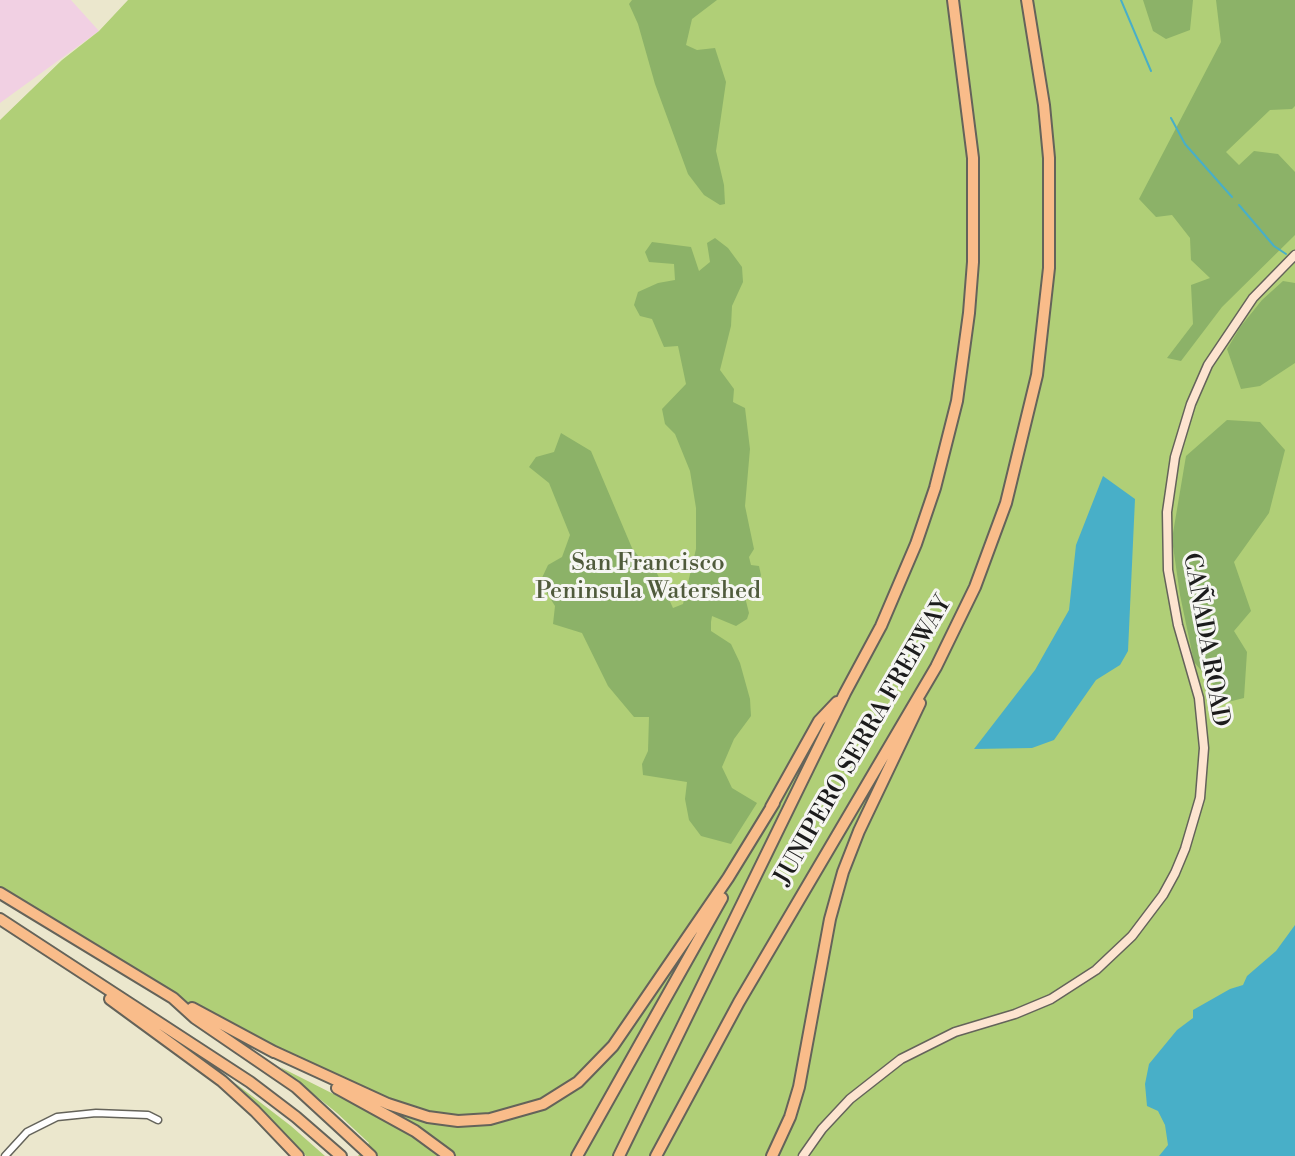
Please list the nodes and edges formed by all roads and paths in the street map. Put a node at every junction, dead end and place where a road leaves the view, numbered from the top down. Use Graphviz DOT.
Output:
graph roads {
  1 [pos="953,0"];
  2 [pos="1027,0"];
  3 [pos="1295,255"];
  4 [pos="936,667"];
  5 [pos="845,693"];
  6 [pos="774,802"];
  7 [pos="0,893"];
  8 [pos="0,919"];
  9 [pos="51,952"];
  10 [pos="173,998"];
  11 [pos="268,1049"];
  12 [pos="244,1100"];
  13 [pos="158,1120"];
  14 [pos="5,1156"];
  15 [pos="288,1156"];
  16 [pos="298,1156"];
  17 [pos="341,1156"];
  18 [pos="371,1156"];
  19 [pos="449,1156"];
  20 [pos="577,1156"];
  21 [pos="619,1156"];
  22 [pos="658,1156"];
  23 [pos="772,1156"];
  24 [pos="803,1156"];
  1 -- 5 [label="highway, JUNIPERO SERRA FREEWAY"];
  2 -- 4 [label="highway, JUNIPERO SERRA FREEWAY"];
  3 -- 24 [label="main road, CAÑADA ROAD"];
  4 -- 22 [label="highway, JUNIPERO SERRA FREEWAY"];
  4 -- 23 [label="highway"];
  5 -- 6 [label="highway"];
  5 -- 21 [label="highway, JUNIPERO SERRA FREEWAY"];
  6 -- 11 [label="highway"];
  6 -- 20 [label="highway"];
  7 -- 10 [label="highway"];
  8 -- 9 [label="highway"];
  9 -- 12 [label="highway"];
  9 -- 17 [label="highway"];
  10 -- 11 [label="highway"];
  10 -- 18 [label="highway"];
  11 -- 19 [label="highway"];
  12 -- 15 [label="highway"];
  12 -- 16 [label="highway"];
  13 -- 14 [label="street"];
}
